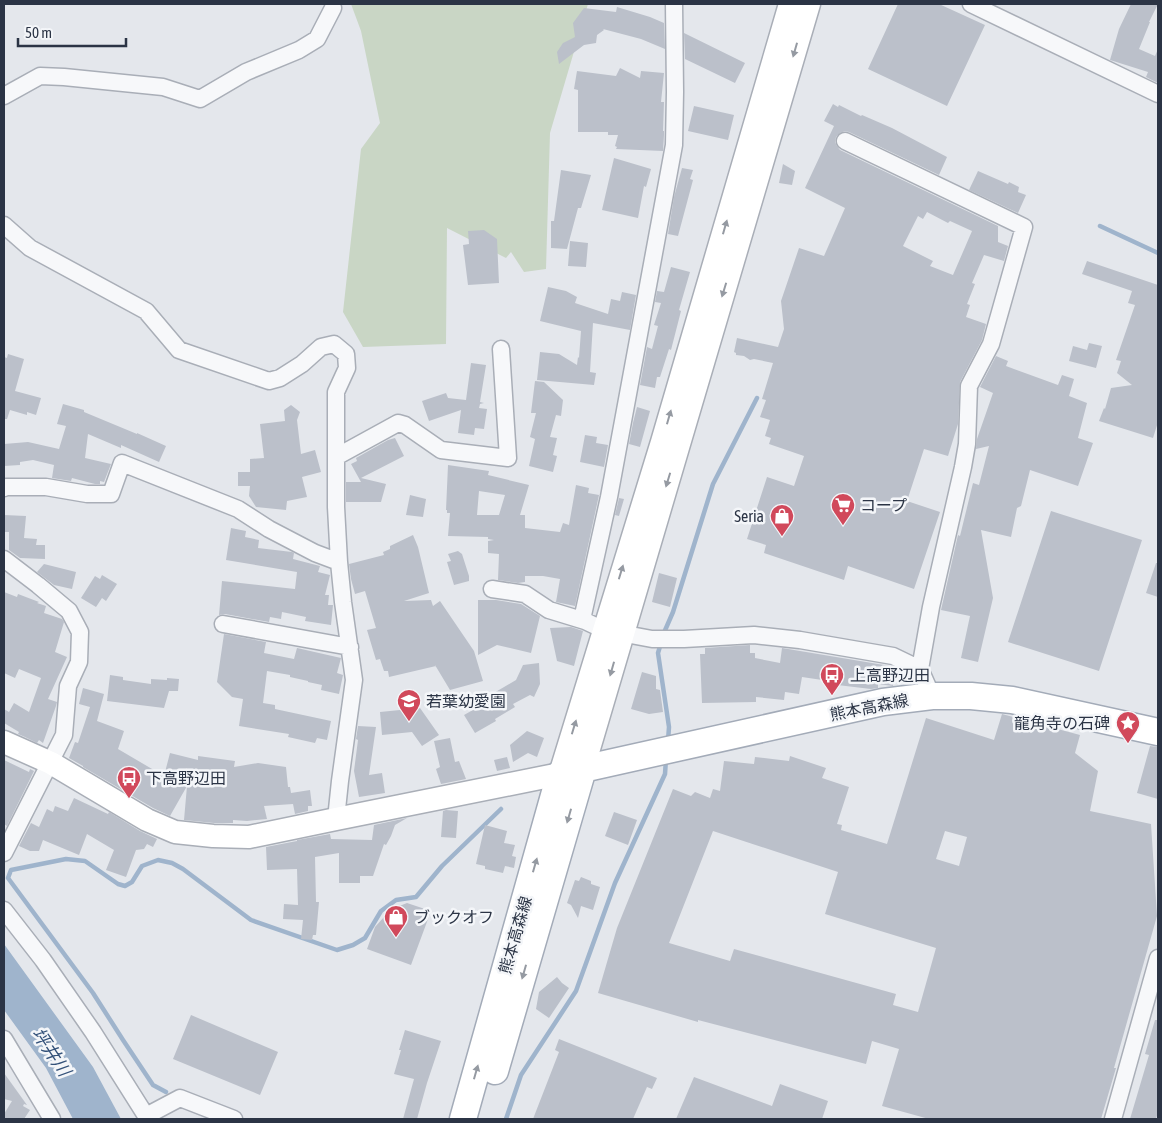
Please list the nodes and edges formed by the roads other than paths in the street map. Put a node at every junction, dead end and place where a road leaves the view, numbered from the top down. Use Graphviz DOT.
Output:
graph roads {
  1 [pos="674,4"];
  2 [pos="790,4"];
  3 [pos="809,4"];
  4 [pos="971,4"];
  5 [pos="333,8"];
  6 [pos="1158,94"];
  7 [pos="4,96"];
  8 [pos="845,141"];
  9 [pos="4,225"];
  10 [pos="723,265"];
  11 [pos="501,349"];
  12 [pos="336,457"];
  13 [pos="4,488"];
  14 [pos="4,559"];
  15 [pos="339,562"];
  16 [pos="492,589"];
  17 [pos="223,624"];
  18 [pos="604,628"];
  19 [pos="350,648"];
  20 [pos="920,669"];
  21 [pos="932,696"];
  22 [pos="1158,732"];
  23 [pos="4,742"];
  24 [pos="50,763"];
  25 [pos="571,772"];
  26 [pos="336,818"];
  27 [pos="4,854"];
  28 [pos="4,910"];
  29 [pos="1158,958"];
  30 [pos="4,1040"];
  31 [pos="147,1118"];
  32 [pos="52,1119"];
  33 [pos="234,1119"];
  34 [pos="463,1119"];
  35 [pos="481,1119"];
  36 [pos="1114,1119"];
  1 -- 18 [label="street"];
  10 -- 2 [label="street, one-way"];
  3 -- 10 [label="street, one-way"];
  4 -- 6 [label="street"];
  5 -- 7 [label="street"];
  8 -- 20 [label="street"];
  9 -- 12 [label="street"];
  10 -- 18 [label="street"];
  11 -- 12 [label="street"];
  12 -- 15 [label="street"];
  13 -- 15 [label="street"];
  14 -- 24 [label="street"];
  15 -- 19 [label="street"];
  16 -- 18 [label="street"];
  17 -- 19 [label="street"];
  18 -- 20 [label="street"];
  18 -- 25 [label="street"];
  19 -- 26 [label="street"];
  20 -- 21 [label="street"];
  21 -- 22 [label="main road, 熊本高森線"];
  21 -- 25 [label="main road, 熊本高森線"];
  23 -- 24 [label="street"];
  24 -- 26 [label="street"];
  24 -- 27 [label="street"];
  25 -- 26 [label="street"];
  34 -- 25 [label="main road, 熊本高森線, one-way"];
  25 -- 35 [label="main road, 熊本高森線, one-way"];
  28 -- 31 [label="street"];
  29 -- 36 [label="street"];
  30 -- 32 [label="street"];
  31 -- 33 [label="street"];
}
